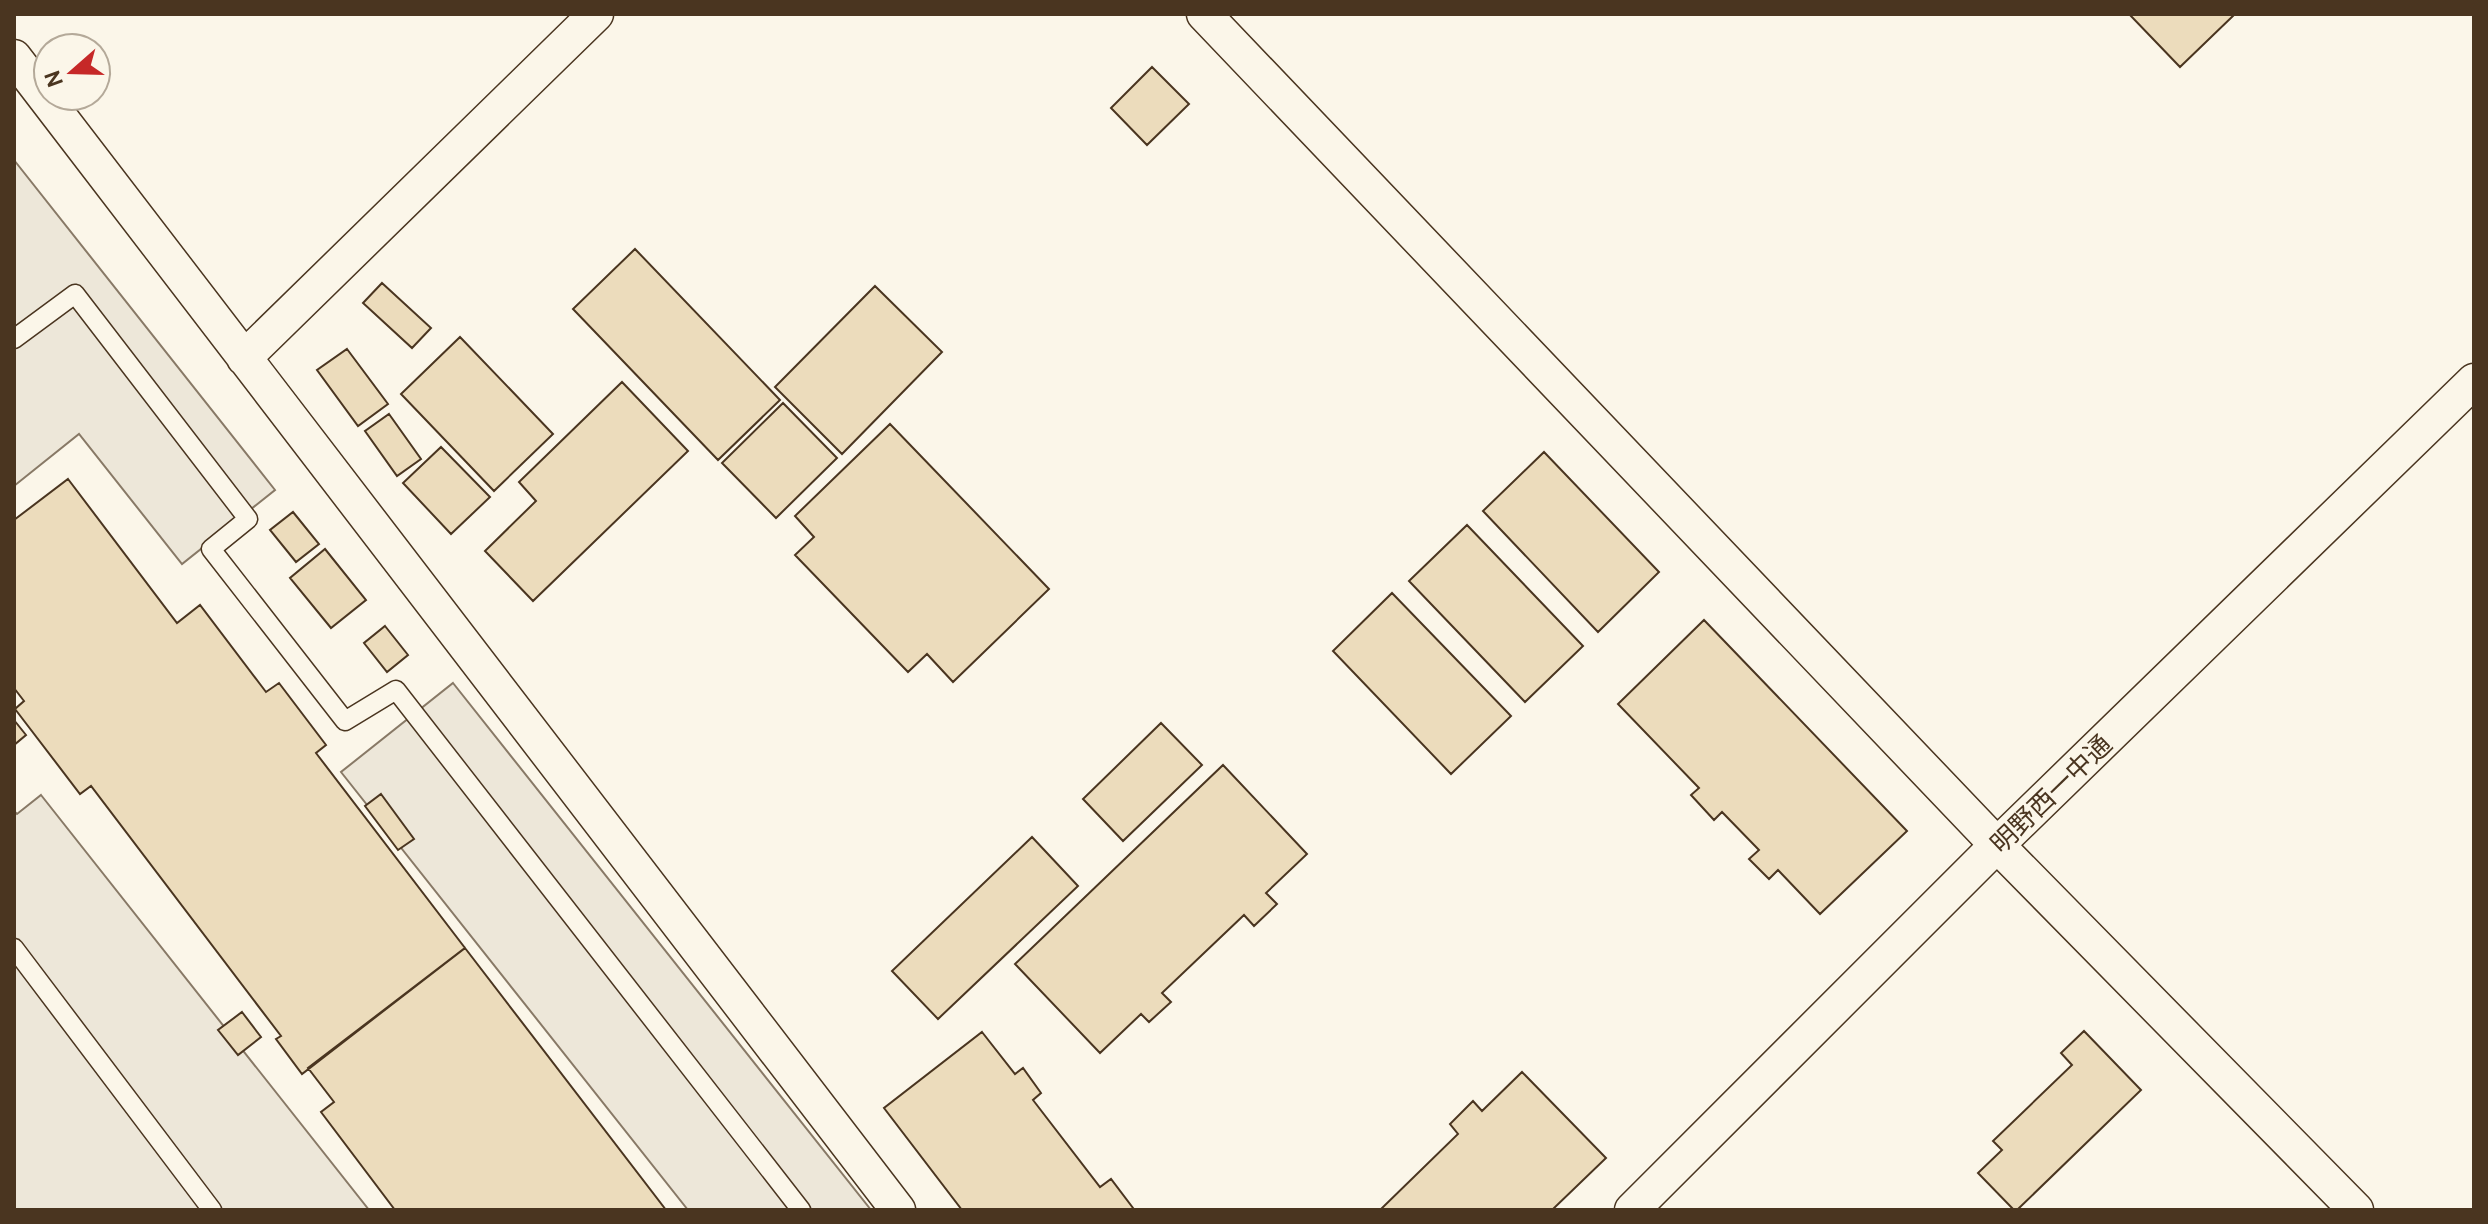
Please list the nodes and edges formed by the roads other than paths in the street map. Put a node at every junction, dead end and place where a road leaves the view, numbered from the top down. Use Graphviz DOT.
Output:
graph roads {
  1 [pos="596,14"];
  2 [pos="1204,14"];
  3 [pos="14,57"];
  4 [pos="14,339"];
  5 [pos="244,358"];
  6 [pos="2474,381"];
  7 [pos="1997,845"];
  8 [pos="14,948"];
  9 [pos="212,1210"];
  10 [pos="801,1210"];
  11 [pos="898,1210"];
  12 [pos="1632,1210"];
  13 [pos="2356,1210"];
  1 -- 5 [label="street"];
  2 -- 7 [label="street"];
  3 -- 5 [label="street"];
  4 -- 10 [label="lane"];
  5 -- 11 [label="street"];
  6 -- 7 [label="street, 明野西一中通"];
  7 -- 12 [label="street, 明野西一中通"];
  7 -- 13 [label="street"];
  8 -- 9 [label="lane"];
}
